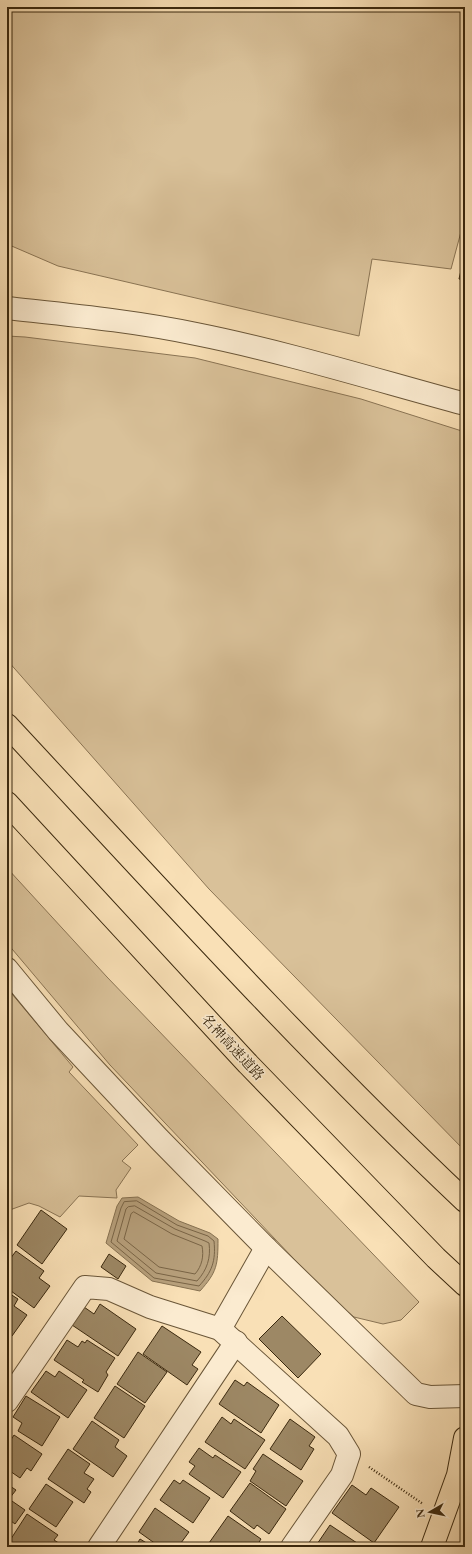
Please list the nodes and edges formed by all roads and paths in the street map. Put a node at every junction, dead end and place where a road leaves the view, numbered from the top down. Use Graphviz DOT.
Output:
graph roads {
  1 [pos="7,308"];
  2 [pos="465,404"];
  3 [pos="7,725"];
  4 [pos="7,803"];
  5 [pos="7,969"];
  6 [pos="462,1198"];
  7 [pos="266,1248"];
  8 [pos="465,1285"];
  9 [pos="220,1328"];
  10 [pos="236,1342"];
  11 [pos="465,1396"];
  12 [pos="7,1401"];
  13 [pos="465,1438"];
  14 [pos="363,1464"];
  15 [pos="415,1499"];
  16 [pos="99,1547"];
  17 [pos="292,1547"];
  18 [pos="432,1547"];
  1 -- 2 [label="street"];
  3 -- 6 [label="main road"];
  4 -- 8 [label="main road, 名神高速道路"];
  5 -- 7 [label="street"];
  7 -- 9 [label="street"];
  7 -- 11 [label="street"];
  9 -- 10 [label="street"];
  9 -- 12 [label="street"];
  10 -- 16 [label="street"];
  10 -- 17 [label="street"];
  13 -- 18 [label="main road"];
  14 -- 15 [label="path"];
}
